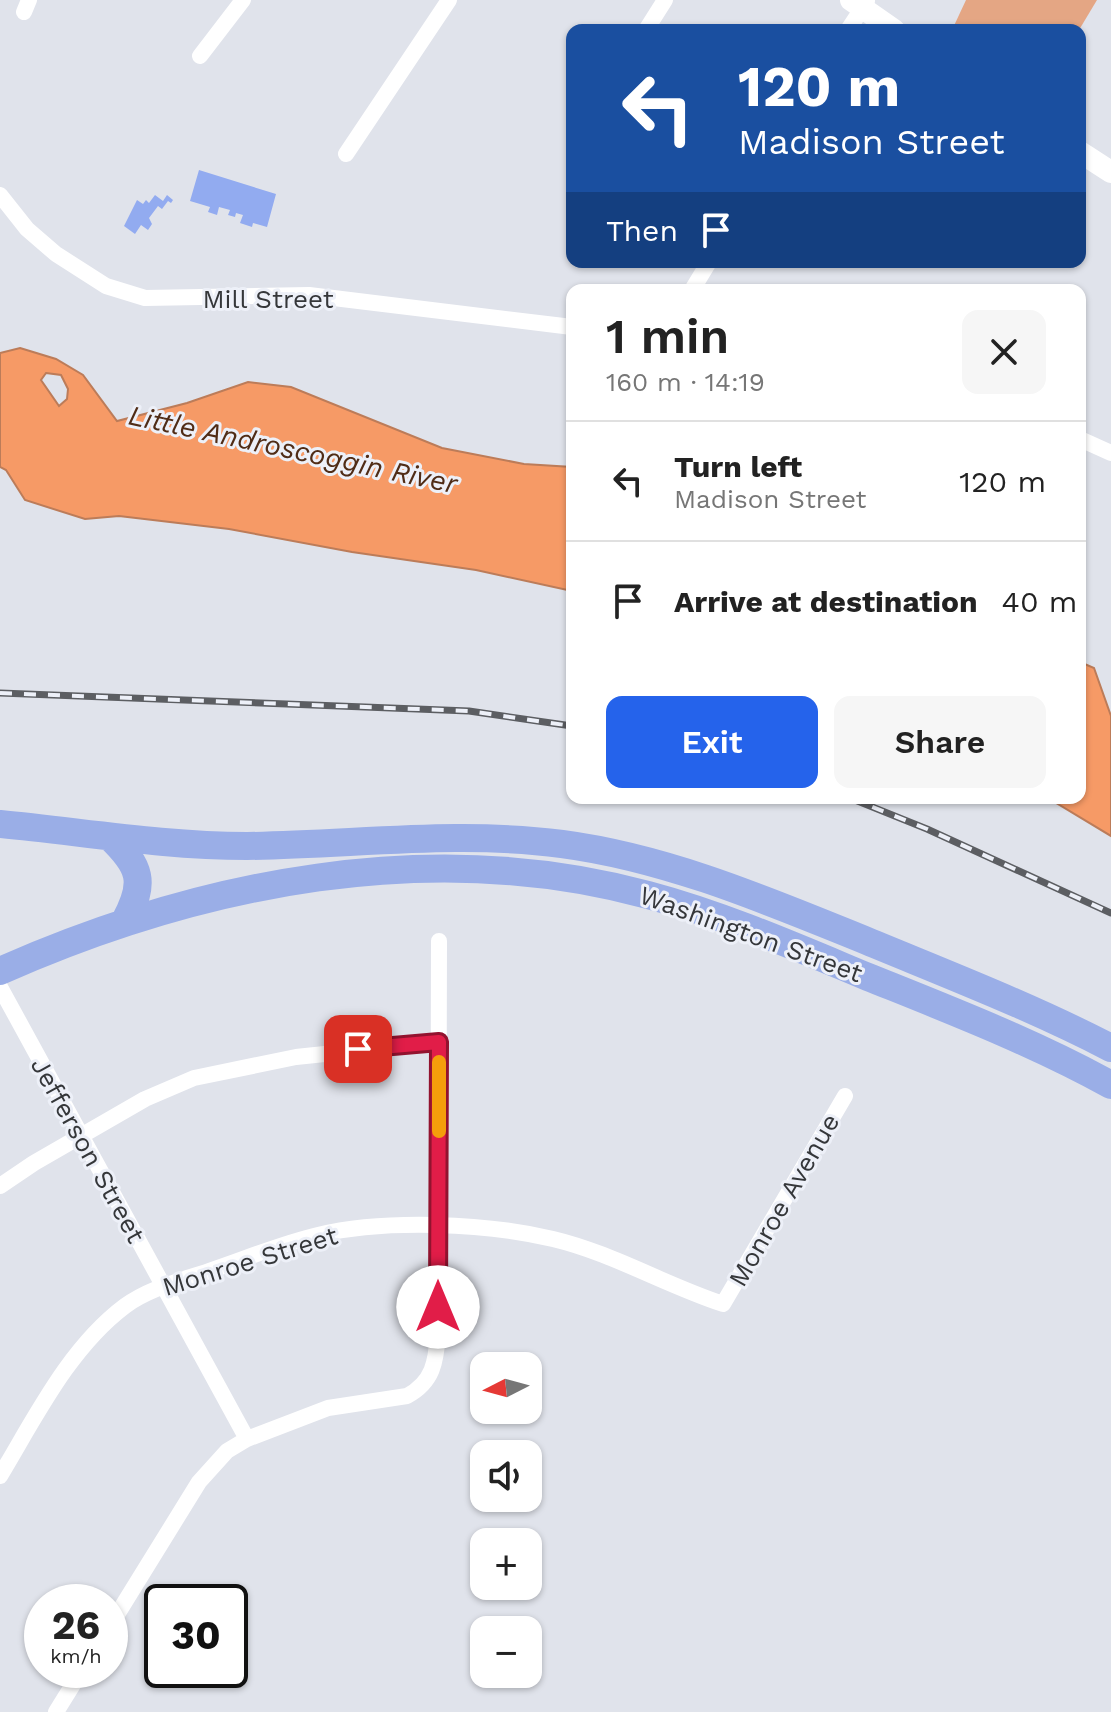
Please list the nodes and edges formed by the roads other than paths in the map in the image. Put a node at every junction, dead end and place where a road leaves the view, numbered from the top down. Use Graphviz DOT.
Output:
graph roads {
  1 [pos="243,0"];
  2 [pos="449,0"];
  3 [pos="665,0"];
  4 [pos="860,3"];
  5 [pos="650,24"];
  6 [pos="851,24"];
  7 [pos="886,24"];
  8 [pos="200,56"];
  9 [pos="346,154"];
  10 [pos="1086,156"];
  11 [pos="1111,172"];
  12 [pos="0,195"];
  13 [pos="566,326"];
  14 [pos="1086,442"];
  15 [pos="1111,453"];
  16 [pos="0,824"];
  17 [pos="110,837"];
  18 [pos="125,921"];
  19 [pos="439,941"];
  20 [pos="1,986"];
  21 [pos="439,1042"];
  22 [pos="1111,1048"];
  23 [pos="1111,1085"];
  24 [pos="845,1096"];
  25 [pos="80,1136"];
  26 [pos="0,1186"];
  27 [pos="439,1227"];
  28 [pos="162,1286"];
  29 [pos="723,1304"];
  30 [pos="247,1439"];
  31 [pos="0,1476"];
  32 [pos="128,1597"];
  33 [pos="71,1688"];
  34 [pos="56,1712"];
  1 -- 8 [label="street"];
  2 -- 9 [label="street"];
  3 -- 5 [label="street"];
  4 -- 6 [label="street"];
  4 -- 7 [label="street"];
  10 -- 11 [label="street"];
  12 -- 13 [label="street, Mill Street"];
  14 -- 15 [label="street"];
  16 -- 17 [label="highway"];
  17 -- 18 [label="highway"];
  17 -- 22 [label="highway"];
  18 -- 20 [label="highway, Washington Street"];
  18 -- 23 [label="highway, Washington Street"];
  19 -- 21 [label="street"];
  20 -- 25 [label="street, Jefferson Street"];
  21 -- 25 [label="street"];
  21 -- 27 [label="street"];
  24 -- 29 [label="street, Monroe Avenue"];
  25 -- 26 [label="street"];
  25 -- 28 [label="street, Jefferson Street"];
  27 -- 28 [label="street, Monroe Street"];
  27 -- 29 [label="street, Monroe Street"];
  27 -- 30 [label="street"];
  28 -- 30 [label="street, Jefferson Street"];
  28 -- 31 [label="street, Monroe Street"];
  30 -- 32 [label="street"];
  33 -- 34 [label="street"];
}
